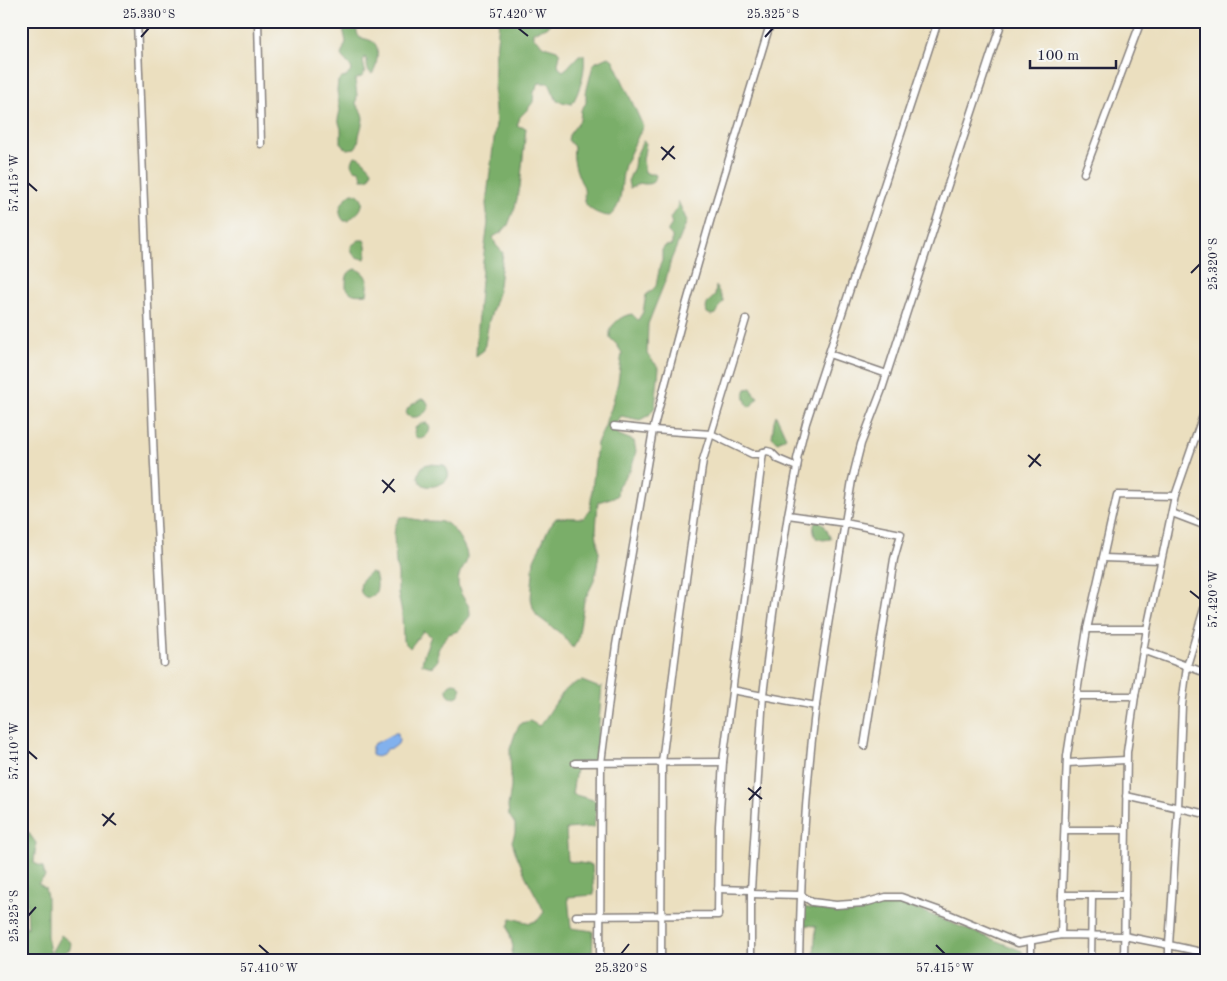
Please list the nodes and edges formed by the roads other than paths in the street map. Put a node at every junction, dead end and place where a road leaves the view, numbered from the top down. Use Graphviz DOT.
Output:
graph roads {
  1 [pos="137,21"];
  2 [pos="258,21"];
  3 [pos="771,21"];
  4 [pos="938,21"];
  5 [pos="943,21"];
  6 [pos="1002,21"];
  7 [pos="1142,21"];
  8 [pos="260,144"];
  9 [pos="1084,174"];
  10 [pos="746,319"];
  11 [pos="831,354"];
  12 [pos="887,374"];
  13 [pos="1206,407"];
  14 [pos="614,426"];
  15 [pos="653,430"];
  16 [pos="711,434"];
  17 [pos="762,452"];
  18 [pos="798,465"];
  19 [pos="1176,496"];
  20 [pos="1172,513"];
  21 [pos="788,515"];
  22 [pos="845,523"];
  23 [pos="1206,526"];
  24 [pos="1103,558"];
  25 [pos="1161,560"];
  26 [pos="1206,602"];
  27 [pos="1087,628"];
  28 [pos="1147,629"];
  29 [pos="1143,650"];
  30 [pos="164,663"];
  31 [pos="1187,666"];
  32 [pos="1206,674"];
  33 [pos="732,690"];
  34 [pos="763,696"];
  35 [pos="1078,696"];
  36 [pos="1135,696"];
  37 [pos="816,706"];
  38 [pos="864,746"];
  39 [pos="1126,760"];
  40 [pos="662,762"];
  41 [pos="723,762"];
  42 [pos="575,763"];
  43 [pos="601,763"];
  44 [pos="1067,763"];
  45 [pos="1126,796"];
  46 [pos="1178,808"];
  47 [pos="1206,814"];
  48 [pos="1064,830"];
  49 [pos="1126,830"];
  50 [pos="718,889"];
  51 [pos="751,892"];
  52 [pos="801,895"];
  53 [pos="1062,895"];
  54 [pos="1092,895"];
  55 [pos="1124,895"];
  56 [pos="661,915"];
  57 [pos="576,916"];
  58 [pos="600,916"];
  59 [pos="1061,936"];
  60 [pos="1092,936"];
  61 [pos="1124,936"];
  62 [pos="1031,941"];
  63 [pos="1169,944"];
  64 [pos="1206,953"];
  65 [pos="600,960"];
  66 [pos="661,960"];
  67 [pos="751,960"];
  68 [pos="799,960"];
  69 [pos="1031,960"];
  70 [pos="1092,960"];
  71 [pos="1124,960"];
  72 [pos="1169,960"];
  1 -- 30 [label="street"];
  2 -- 8 [label="street"];
  3 -- 15 [label="street"];
  4 -- 11 [label="street"];
  5 -- 11 [label="street"];
  6 -- 12 [label="street"];
  7 -- 9 [label="street"];
  10 -- 16 [label="street"];
  11 -- 12 [label="street"];
  11 -- 18 [label="street"];
  12 -- 22 [label="street"];
  13 -- 19 [label="street"];
  14 -- 15 [label="street"];
  15 -- 16 [label="street"];
  15 -- 43 [label="street"];
  16 -- 17 [label="street"];
  16 -- 40 [label="street"];
  17 -- 18 [label="street"];
  17 -- 33 [label="street"];
  18 -- 21 [label="street"];
  19 -- 20 [label="street"];
  19 -- 24 [label="street"];
  20 -- 23 [label="street"];
  20 -- 25 [label="street"];
  21 -- 22 [label="street"];
  21 -- 34 [label="street"];
  22 -- 37 [label="street"];
  22 -- 38 [label="street"];
  24 -- 25 [label="street"];
  24 -- 27 [label="street"];
  25 -- 28 [label="street"];
  26 -- 31 [label="street"];
  27 -- 28 [label="street"];
  27 -- 35 [label="street"];
  28 -- 29 [label="street"];
  29 -- 31 [label="street"];
  29 -- 36 [label="street"];
  31 -- 32 [label="street"];
  31 -- 46 [label="street"];
  33 -- 34 [label="street"];
  33 -- 41 [label="street"];
  34 -- 37 [label="street"];
  34 -- 51 [label="street"];
  35 -- 36 [label="street"];
  35 -- 44 [label="street"];
  36 -- 39 [label="street"];
  37 -- 52 [label="street"];
  39 -- 44 [label="street"];
  39 -- 45 [label="street"];
  40 -- 41 [label="street"];
  40 -- 43 [label="street"];
  40 -- 56 [label="street"];
  41 -- 50 [label="street"];
  42 -- 43 [label="street"];
  43 -- 58 [label="street"];
  44 -- 48 [label="street"];
  45 -- 46 [label="street"];
  45 -- 49 [label="street"];
  46 -- 47 [label="street"];
  46 -- 63 [label="street"];
  48 -- 49 [label="street"];
  48 -- 53 [label="street"];
  49 -- 55 [label="street"];
  50 -- 51 [label="street"];
  50 -- 56 [label="street"];
  51 -- 52 [label="street"];
  51 -- 67 [label="street"];
  52 -- 62 [label="street"];
  52 -- 68 [label="street"];
  53 -- 54 [label="street"];
  53 -- 59 [label="street"];
  54 -- 55 [label="street"];
  54 -- 60 [label="street"];
  55 -- 61 [label="street"];
  56 -- 58 [label="street"];
  56 -- 66 [label="street"];
  57 -- 58 [label="street"];
  58 -- 65 [label="street"];
  59 -- 60 [label="street"];
  59 -- 62 [label="street"];
  60 -- 61 [label="street"];
  60 -- 70 [label="street"];
  61 -- 63 [label="street"];
  61 -- 71 [label="street"];
  62 -- 69 [label="street"];
  63 -- 64 [label="street"];
  63 -- 72 [label="street"];
}
